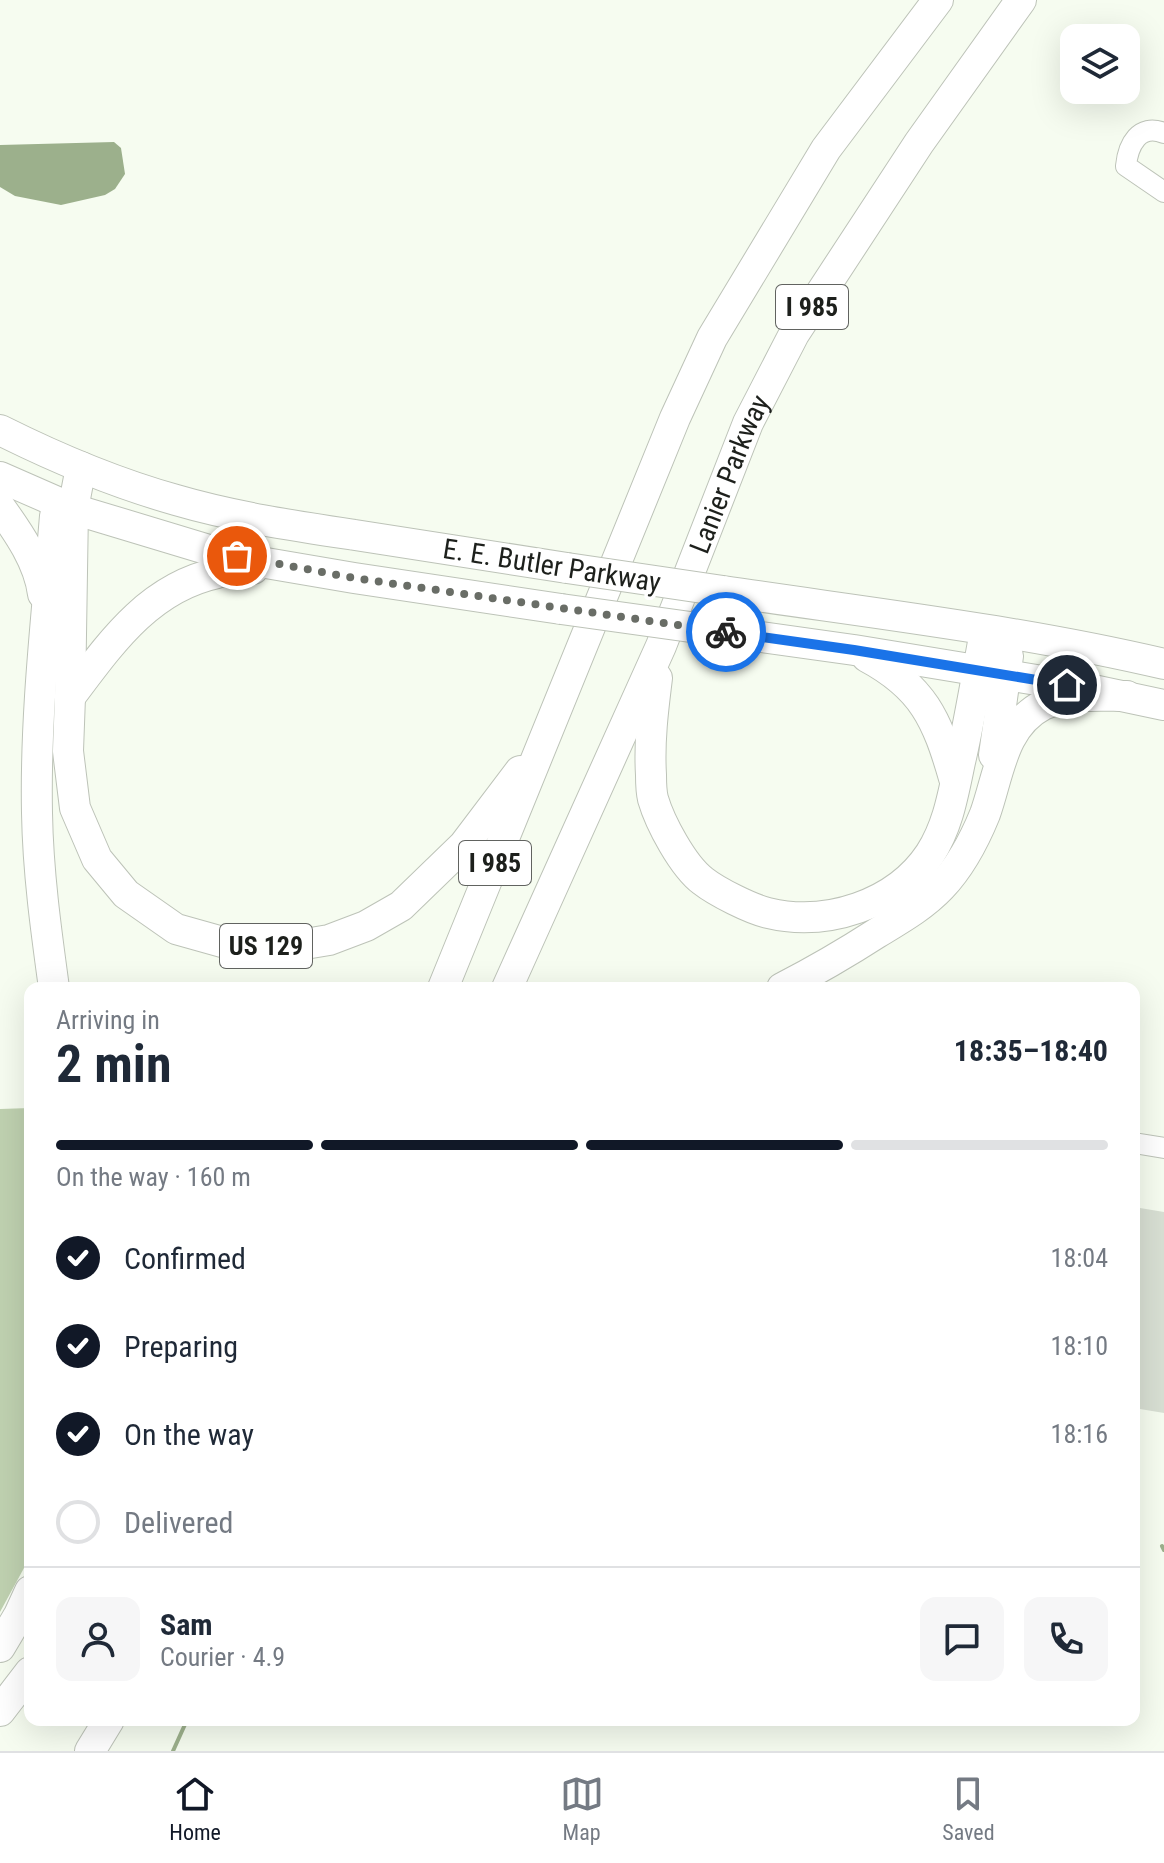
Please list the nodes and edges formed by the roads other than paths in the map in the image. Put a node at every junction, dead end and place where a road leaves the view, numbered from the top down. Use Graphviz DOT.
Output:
graph roads {
  1 [pos="938,0"];
  2 [pos="1021,0"];
  3 [pos="1164,133"];
  4 [pos="1164,192"];
  5 [pos="0,430"];
  6 [pos="76,464"];
  7 [pos="0,477"];
  8 [pos="64,505"];
  9 [pos="0,507"];
  10 [pos="354,578"];
  11 [pos="46,619"];
  12 [pos="998,633"];
  13 [pos="661,646"];
  14 [pos="854,650"];
  15 [pos="1164,664"];
  16 [pos="991,673"];
  17 [pos="1127,696"];
  18 [pos="70,697"];
  19 [pos="1164,705"];
  20 [pos="545,738"];
  21 [pos="955,784"];
  22 [pos="991,793"];
  23 [pos="53,982"];
  24 [pos="445,982"];
  25 [pos="510,982"];
  26 [pos="794,982"];
  27 [pos="1140,1144"];
  28 [pos="1164,1148"];
  29 [pos="24,1604"];
  30 [pos="0,1647"];
  31 [pos="24,1680"];
  32 [pos="0,1711"];
  33 [pos="105,1726"];
  34 [pos="90,1751"];
  1 -- 20 [label="highway, I 985"];
  2 -- 13 [label="highway, Lanier Parkway / I 985"];
  3 -- 4 [label="lane"];
  5 -- 6 [label="highway, E. E. Butler Parkway"];
  6 -- 8 [label="highway"];
  6 -- 12 [label="highway, E. E. Butler Parkway, bridge"];
  7 -- 8 [label="highway, E. E. Butler Parkway"];
  8 -- 10 [label="highway, E. E. Butler Parkway"];
  8 -- 11 [label="highway"];
  8 -- 18 [label="highway"];
  9 -- 11 [label="highway"];
  10 -- 14 [label="highway, E. E. Butler Parkway, bridge"];
  10 -- 18 [label="highway"];
  11 -- 23 [label="highway"];
  12 -- 15 [label="highway, E. E. Butler Parkway"];
  12 -- 16 [label="highway"];
  13 -- 21 [label="highway"];
  13 -- 25 [label="highway, Lanier Parkway / I 985"];
  14 -- 16 [label="highway, E. E. Butler Parkway"];
  14 -- 21 [label="highway"];
  16 -- 17 [label="highway, E. E. Butler Parkway"];
  16 -- 21 [label="highway"];
  16 -- 22 [label="highway"];
  17 -- 19 [label="highway, E. E. Butler Parkway"];
  17 -- 22 [label="highway"];
  18 -- 20 [label="highway, US 129"];
  20 -- 24 [label="highway, I 985"];
  22 -- 26 [label="highway"];
  27 -- 28 [label="lane"];
  29 -- 30 [label="highway"];
  31 -- 32 [label="highway"];
  33 -- 34 [label="highway"];
}
